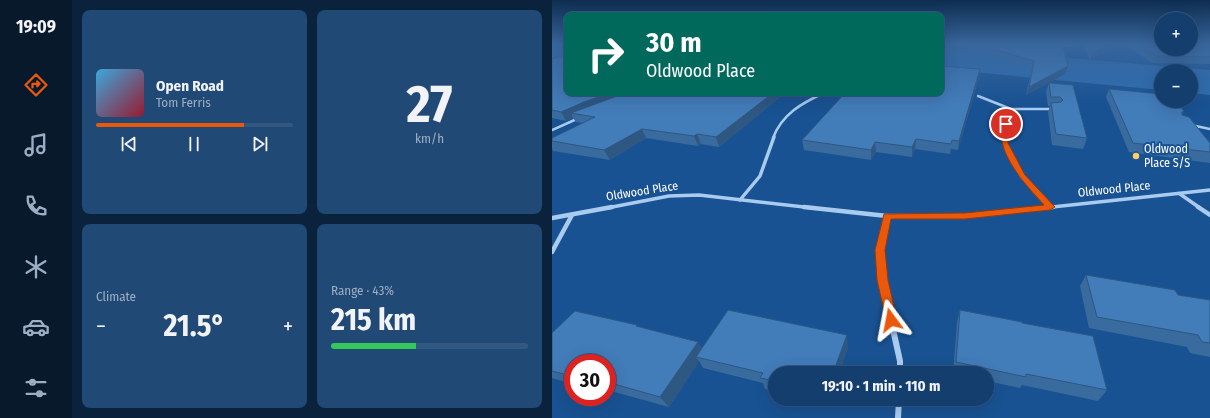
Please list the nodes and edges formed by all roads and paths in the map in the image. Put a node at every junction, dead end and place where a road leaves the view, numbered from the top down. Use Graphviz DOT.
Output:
graph roads {
  1 [pos="816,96"];
  2 [pos="978,96"];
  3 [pos="1011,109"];
  4 [pos="1057,109"];
  5 [pos="584,116"];
  6 [pos="1187,124"];
  7 [pos="1210,129"];
  8 [pos="552,130"];
  9 [pos="1210,190"];
  10 [pos="1179,193"];
  11 [pos="740,200"];
  12 [pos="1050,207"];
  13 [pos="572,214"];
  14 [pos="887,216"];
  15 [pos="1210,216"];
  16 [pos="552,218"];
  17 [pos="552,252"];
  18 [pos="900,366"];
  19 [pos="899,406"];
  20 [pos="898,418"];
  1 -- 11 [label="street"];
  2 -- 3 [label="street"];
  3 -- 4 [label="street"];
  3 -- 12 [label="street"];
  5 -- 8 [label="street"];
  6 -- 7 [label="street"];
  9 -- 10 [label="street, Oldwood Place"];
  10 -- 12 [label="street, Oldwood Place"];
  10 -- 15 [label="street"];
  11 -- 13 [label="street, Oldwood Place"];
  11 -- 14 [label="street, Oldwood Place"];
  12 -- 14 [label="street, Oldwood Place"];
  13 -- 16 [label="street, Oldwood Place"];
  13 -- 17 [label="street"];
  14 -- 18 [label="street"];
  19 -- 20 [label="street"];
}
